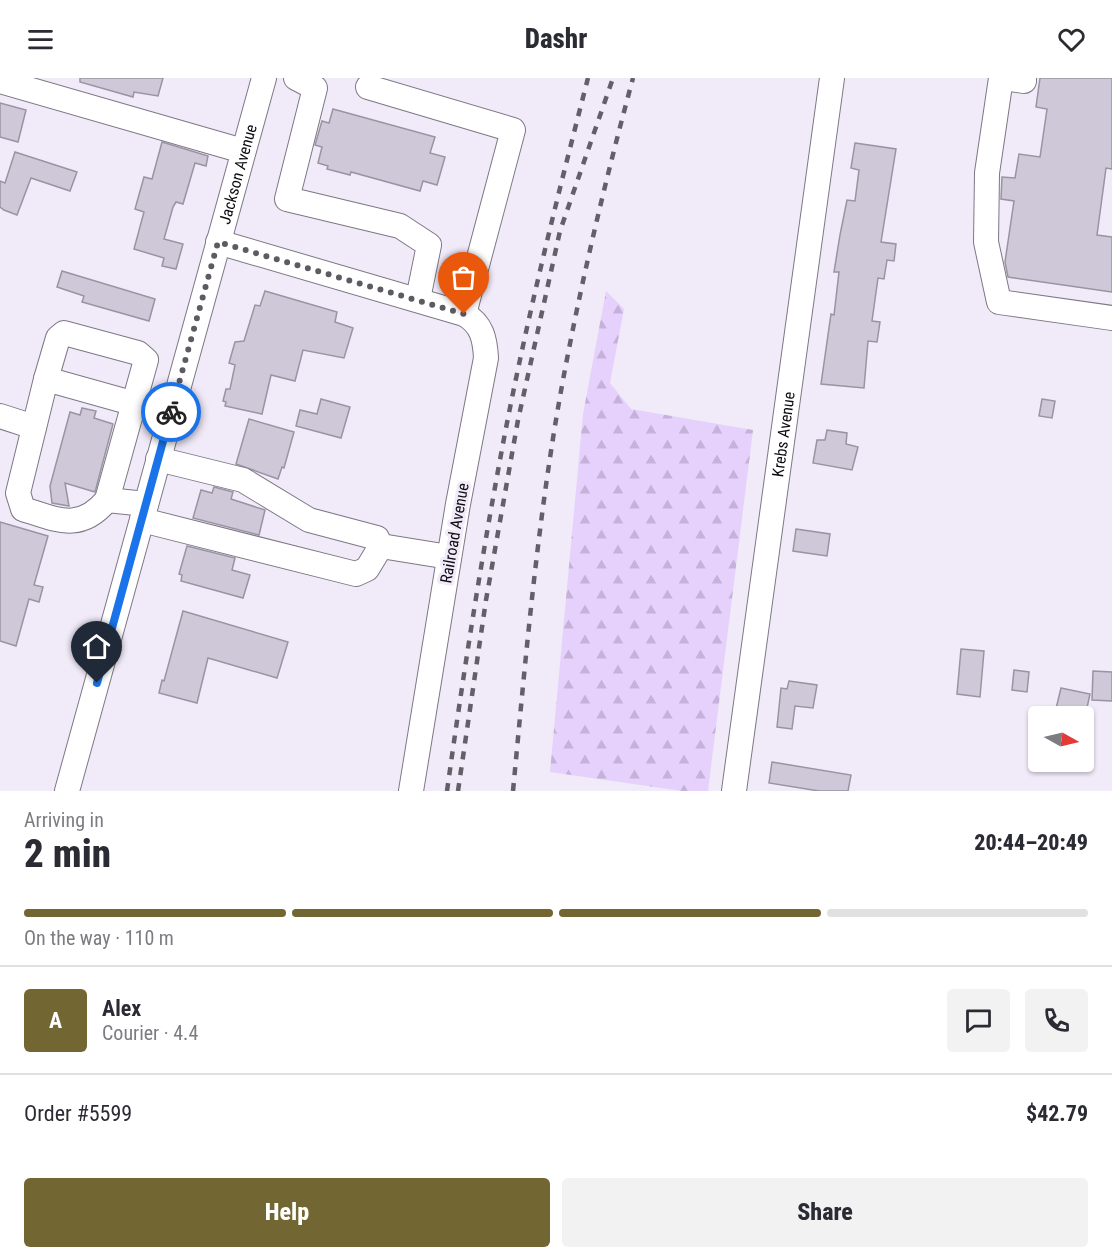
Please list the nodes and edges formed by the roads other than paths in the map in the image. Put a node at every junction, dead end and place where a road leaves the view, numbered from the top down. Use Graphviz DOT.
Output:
graph roads {
  1 [pos="264,78"];
  2 [pos="296,78"];
  3 [pos="832,78"];
  4 [pos="1002,78"];
  5 [pos="1024,78"];
  6 [pos="0,81"];
  7 [pos="368,87"];
  8 [pos="243,151"];
  9 [pos="218,242"];
  10 [pos="427,301"];
  11 [pos="464,314"];
  12 [pos="1112,318"];
  13 [pos="46,378"];
  14 [pos="135,403"];
  15 [pos="171,414"];
  16 [pos="0,417"];
  17 [pos="34,427"];
  18 [pos="158,459"];
  19 [pos="107,500"];
  20 [pos="144,512"];
  21 [pos="381,546"];
  22 [pos="449,557"];
  23 [pos="67,791"];
  24 [pos="411,791"];
  25 [pos="734,791"];
  1 -- 8 [label="street, Jackson Avenue"];
  2 -- 10 [label="street"];
  3 -- 25 [label="street, Krebs Avenue"];
  4 -- 5 [label="street"];
  4 -- 12 [label="street"];
  6 -- 8 [label="street"];
  7 -- 11 [label="street"];
  8 -- 9 [label="street, Jackson Avenue"];
  9 -- 10 [label="street"];
  9 -- 15 [label="street, Jackson Avenue"];
  10 -- 11 [label="street"];
  11 -- 22 [label="street, Railroad Avenue"];
  13 -- 14 [label="street"];
  13 -- 14 [label="street"];
  13 -- 17 [label="street"];
  14 -- 15 [label="street"];
  14 -- 19 [label="street"];
  15 -- 18 [label="street, Jackson Avenue"];
  16 -- 17 [label="street"];
  17 -- 19 [label="street"];
  18 -- 20 [label="street, Jackson Avenue"];
  18 -- 21 [label="street"];
  19 -- 20 [label="street"];
  20 -- 21 [label="street"];
  20 -- 23 [label="street, Jackson Avenue"];
  21 -- 22 [label="street"];
  22 -- 24 [label="street, Railroad Avenue"];
}
